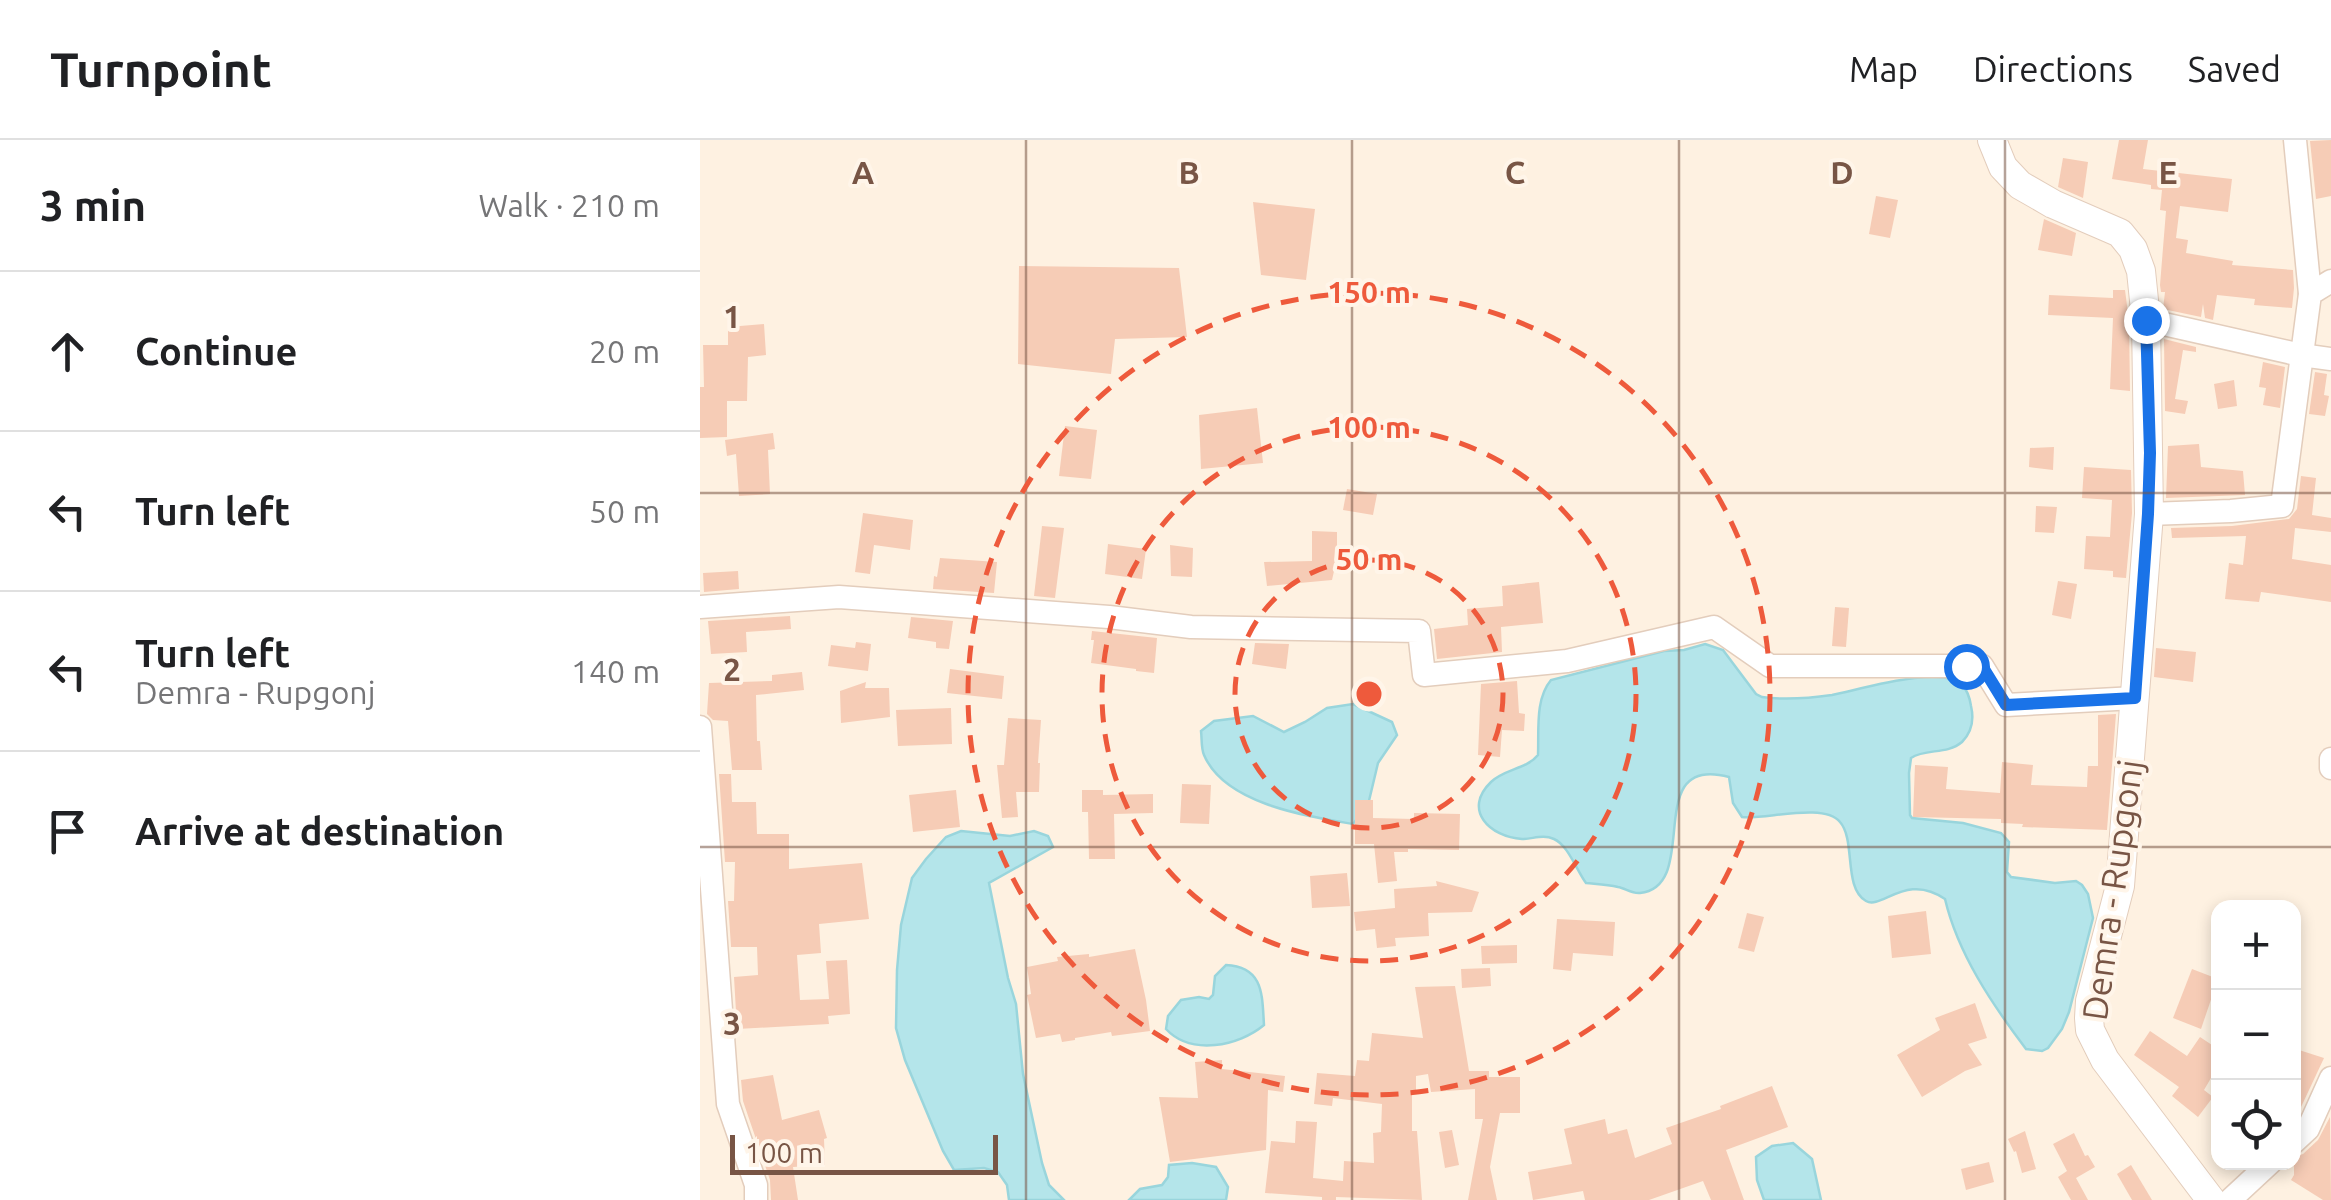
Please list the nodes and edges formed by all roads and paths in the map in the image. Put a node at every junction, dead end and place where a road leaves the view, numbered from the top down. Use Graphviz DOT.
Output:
graph roads {
  1 [pos="1992,140"];
  2 [pos="2295,140"];
  3 [pos="2331,281"];
  4 [pos="2310,294"];
  5 [pos="2146,320"];
  6 [pos="2301,355"];
  7 [pos="2331,359"];
  8 [pos="2148,514"];
  9 [pos="700,607"];
  10 [pos="2135,698"];
  11 [pos="700,727"];
  12 [pos="2331,758"];
  13 [pos="2331,768"];
  14 [pos="701,780"];
  15 [pos="2331,1078"];
  16 [pos="2301,1136"];
  17 [pos="2262,1170"];
  18 [pos="756,1200"];
  19 [pos="2212,1200"];
  20 [pos="2230,1200"];
  1 -- 5 [label="street, Demra - Rupgonj"];
  2 -- 4 [label="street"];
  3 -- 4 [label="street"];
  4 -- 6 [label="street"];
  5 -- 6 [label="street"];
  5 -- 8 [label="street, Demra - Rupgonj"];
  6 -- 7 [label="street"];
  6 -- 8 [label="street"];
  8 -- 10 [label="street, Demra - Rupgonj"];
  9 -- 10 [label="street"];
  10 -- 19 [label="street, Demra - Rupgonj"];
  11 -- 14 [label="street"];
  12 -- 13 [label="street"];
  14 -- 18 [label="street"];
  15 -- 16 [label="street"];
  17 -- 20 [label="street"];
}
